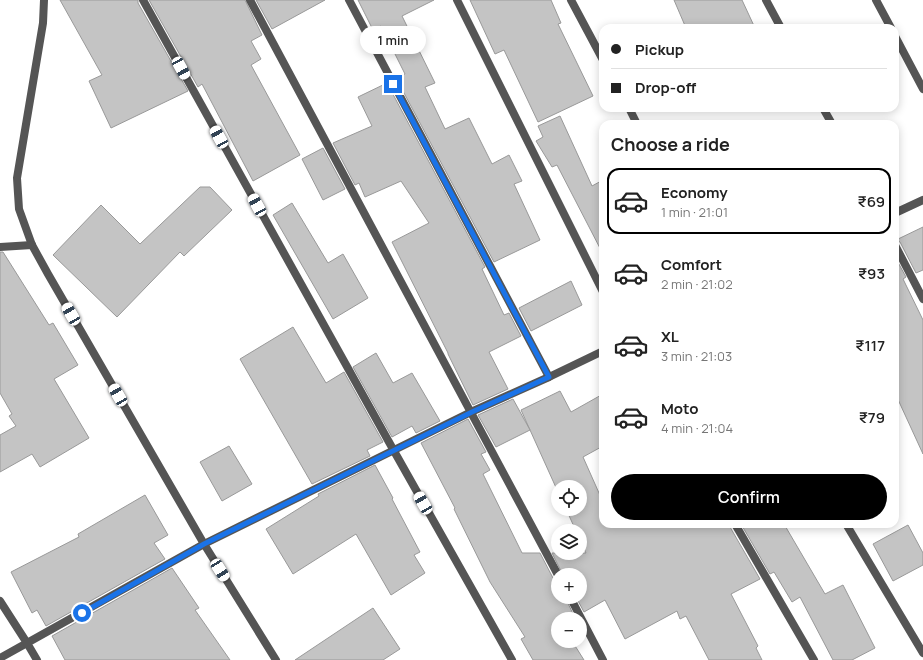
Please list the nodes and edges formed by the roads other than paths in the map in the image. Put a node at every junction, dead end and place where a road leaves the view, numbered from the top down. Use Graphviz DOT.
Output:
graph roads {
  1 [pos="44,0"];
  2 [pos="143,0"];
  3 [pos="250,0"];
  4 [pos="349,0"];
  5 [pos="457,0"];
  6 [pos="571,0"];
  7 [pos="766,0"];
  8 [pos="876,0"];
  9 [pos="779,24"];
  10 [pos="889,24"];
  11 [pos="899,44"];
  12 [pos="599,52"];
  13 [pos="923,89"];
  14 [pos="923,200"];
  15 [pos="899,211"];
  16 [pos="32,245"];
  17 [pos="0,247"];
  18 [pos="899,253"];
  19 [pos="599,284"];
  20 [pos="923,300"];
  21 [pos="599,353"];
  22 [pos="549,377"];
  23 [pos="472,412"];
  24 [pos="394,451"];
  25 [pos="737,528"];
  26 [pos="848,528"];
  27 [pos="204,544"];
  28 [pos="554,568"];
  29 [pos="0,601"];
  30 [pos="574,604"];
  31 [pos="27,643"];
  32 [pos="923,653"];
  33 [pos="0,658"];
  34 [pos="37,660"];
  35 [pos="276,660"];
  36 [pos="512,660"];
  37 [pos="603,660"];
  38 [pos="814,660"];
  1 -- 16 [label="street"];
  2 -- 24 [label="street"];
  3 -- 23 [label="street"];
  4 -- 22 [label="street"];
  5 -- 19 [label="street"];
  6 -- 12 [label="street"];
  7 -- 9 [label="street"];
  8 -- 10 [label="street"];
  11 -- 13 [label="street"];
  14 -- 15 [label="street"];
  16 -- 17 [label="street"];
  16 -- 27 [label="street"];
  18 -- 20 [label="street"];
  21 -- 22 [label="street"];
  22 -- 23 [label="street"];
  23 -- 24 [label="street"];
  23 -- 28 [label="street"];
  24 -- 27 [label="street"];
  24 -- 36 [label="street"];
  25 -- 38 [label="street"];
  26 -- 32 [label="street"];
  27 -- 31 [label="street"];
  27 -- 35 [label="street"];
  29 -- 31 [label="street"];
  30 -- 37 [label="street"];
  31 -- 33 [label="street"];
  31 -- 34 [label="street"];
}
